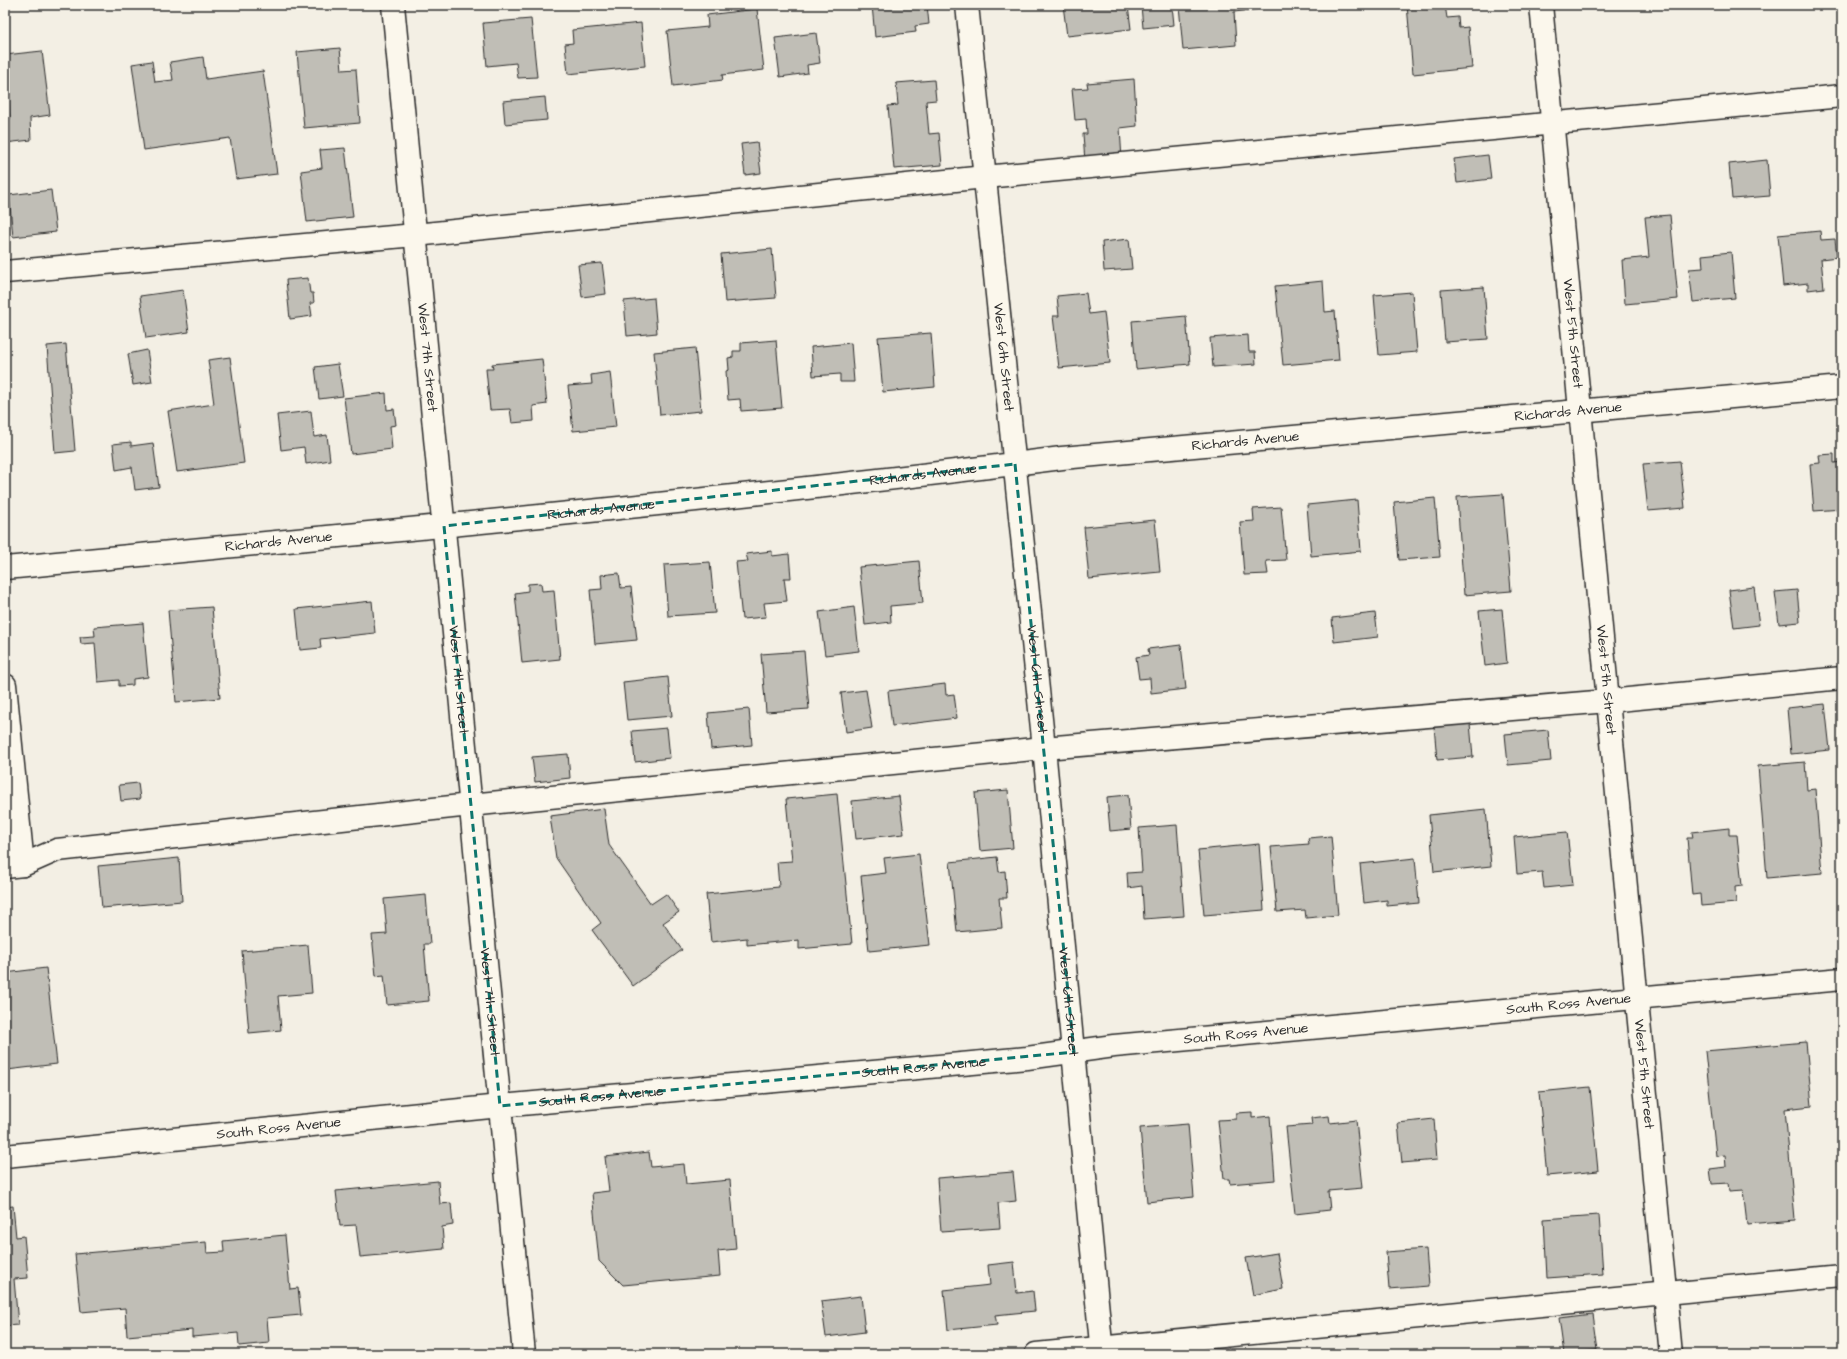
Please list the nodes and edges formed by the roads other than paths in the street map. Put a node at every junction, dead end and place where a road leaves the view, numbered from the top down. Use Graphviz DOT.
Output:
graph roads {
  1 [pos="393,5"];
  2 [pos="967,5"];
  3 [pos="1540,5"];
  4 [pos="1842,96"];
  5 [pos="1552,123"];
  6 [pos="985,177"];
  7 [pos="415,235"];
  8 [pos="5,272"];
  9 [pos="1842,387"];
  10 [pos="1580,410"];
  11 [pos="1015,464"];
  12 [pos="444,526"];
  13 [pos="5,568"];
  14 [pos="1842,678"];
  15 [pos="5,685"];
  16 [pos="1608,701"];
  17 [pos="1044,748"];
  18 [pos="470,806"];
  19 [pos="14,866"];
  20 [pos="1842,980"];
  21 [pos="1637,999"];
  22 [pos="1074,1052"];
  23 [pos="500,1106"];
  24 [pos="5,1156"];
  25 [pos="1842,1276"];
  26 [pos="1665,1293"];
  27 [pos="1102,1350"];
  28 [pos="524,1354"];
  29 [pos="1036,1354"];
  30 [pos="1671,1354"];
  1 -- 7 [label="street, West 7th Street"];
  2 -- 6 [label="street, West 6th Street"];
  3 -- 5 [label="street, West 5th Street"];
  4 -- 5 [label="street"];
  5 -- 6 [label="street"];
  5 -- 10 [label="street, West 5th Street"];
  6 -- 7 [label="street"];
  6 -- 11 [label="street, West 6th Street"];
  7 -- 8 [label="street"];
  7 -- 12 [label="street, West 7th Street"];
  9 -- 10 [label="street, Richards Avenue"];
  10 -- 11 [label="street, Richards Avenue"];
  10 -- 16 [label="street, West 5th Street"];
  11 -- 12 [label="street, Richards Avenue"];
  11 -- 17 [label="street, West 6th Street"];
  12 -- 13 [label="street, Richards Avenue"];
  12 -- 18 [label="street, West 7th Street"];
  14 -- 16 [label="street"];
  15 -- 19 [label="street"];
  16 -- 17 [label="street"];
  16 -- 21 [label="street, West 5th Street"];
  17 -- 18 [label="street"];
  17 -- 22 [label="street, West 6th Street"];
  18 -- 19 [label="street"];
  18 -- 23 [label="street, West 7th Street"];
  20 -- 21 [label="street, South Ross Avenue"];
  21 -- 22 [label="street, South Ross Avenue"];
  21 -- 26 [label="street, West 5th Street"];
  22 -- 23 [label="street, South Ross Avenue"];
  22 -- 27 [label="street, West 6th Street"];
  23 -- 24 [label="street, South Ross Avenue"];
  23 -- 28 [label="street, West 7th Street"];
  25 -- 26 [label="street"];
  26 -- 27 [label="street"];
  26 -- 30 [label="street, West 5th Street"];
  27 -- 29 [label="street"];
}
